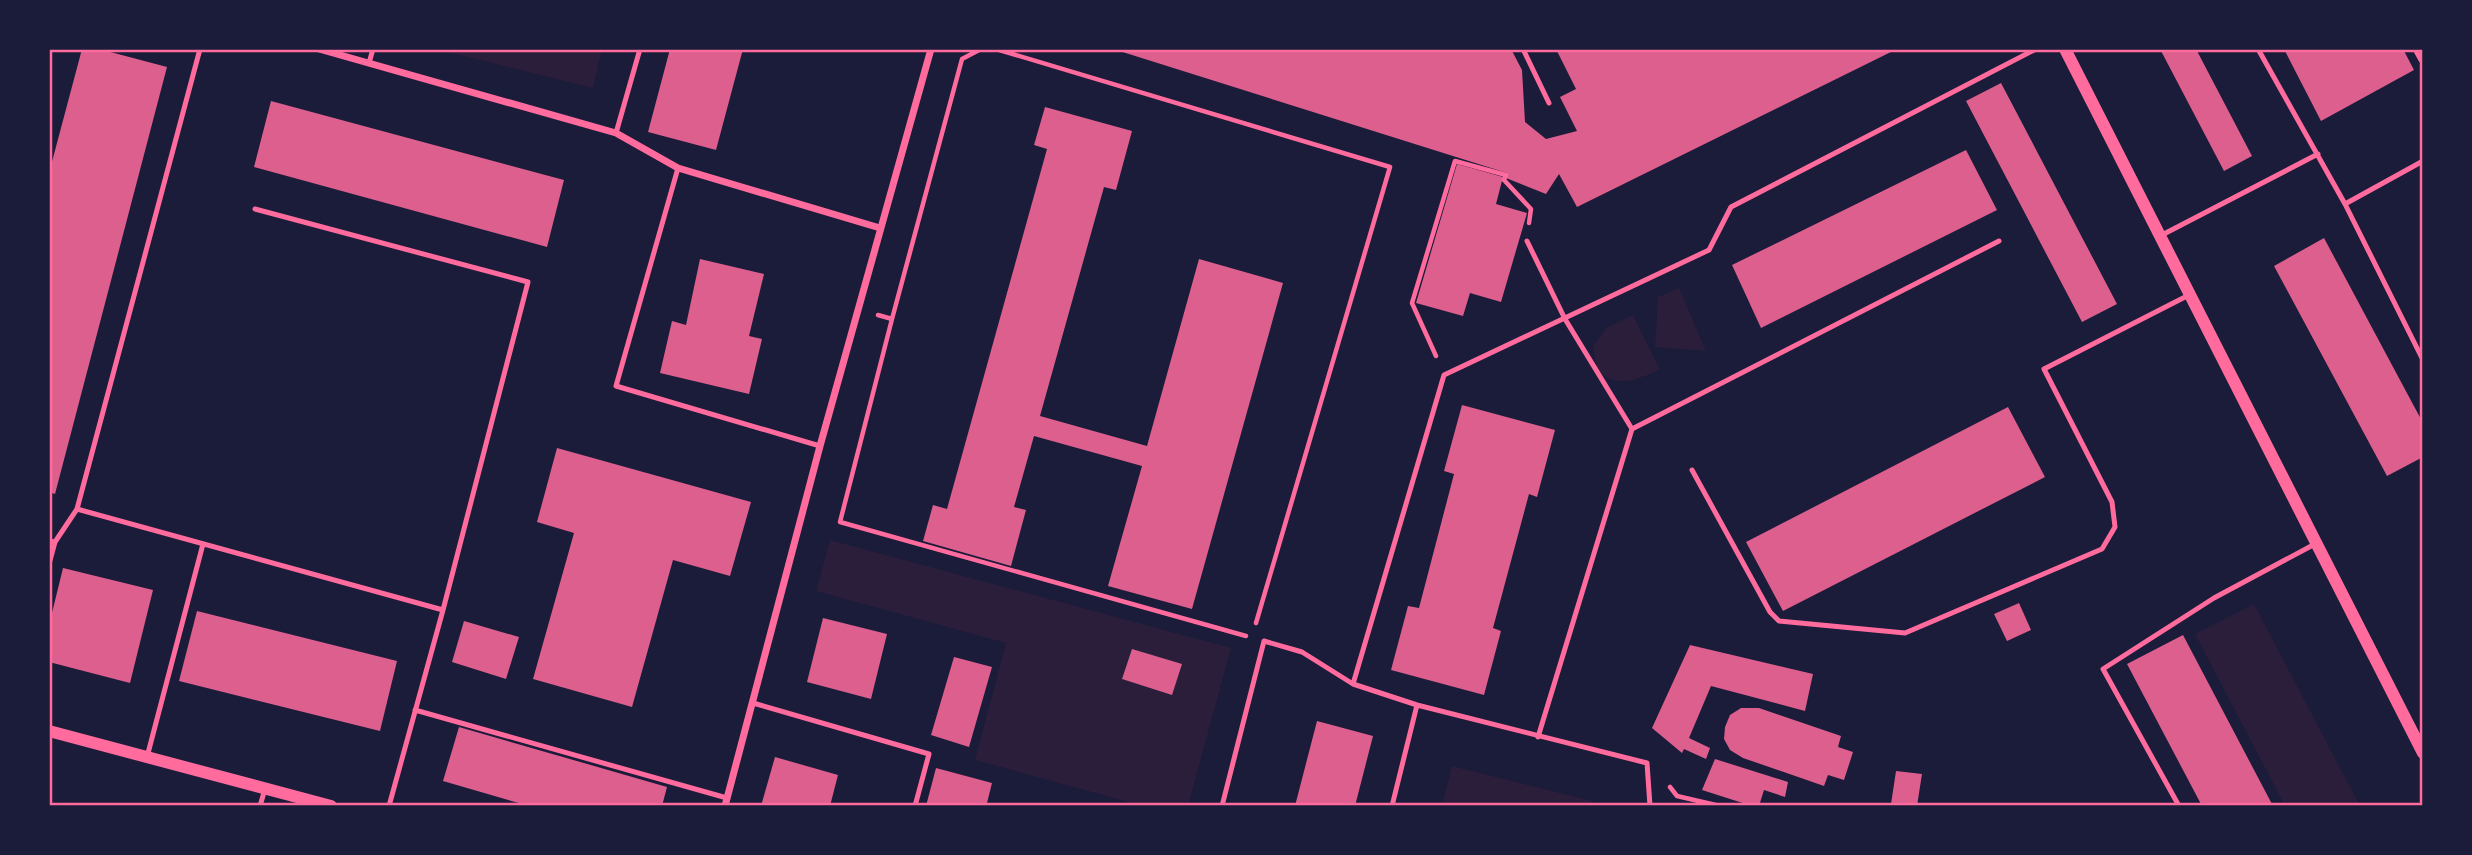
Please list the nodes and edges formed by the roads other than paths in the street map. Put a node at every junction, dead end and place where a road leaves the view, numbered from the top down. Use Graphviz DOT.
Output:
graph roads {
  1 [pos="200,49"];
  2 [pos="318,49"];
  3 [pos="373,49"];
  4 [pos="640,49"];
  5 [pos="930,49"];
  6 [pos="1523,49"];
  7 [pos="2036,49"];
  8 [pos="2065,49"];
  9 [pos="2258,49"];
  10 [pos="2415,49"];
  11 [pos="2421,60"];
  12 [pos="369,63"];
  13 [pos="1549,103"];
  14 [pos="616,133"];
  15 [pos="2318,154"];
  16 [pos="2423,162"];
  17 [pos="678,168"];
  18 [pos="2345,204"];
  19 [pos="255,209"];
  20 [pos="880,228"];
  21 [pos="2160,236"];
  22 [pos="1527,241"];
  23 [pos="1999,241"];
  24 [pos="2189,295"];
  25 [pos="1565,318"];
  26 [pos="2423,360"];
  27 [pos="1632,429"];
  28 [pos="820,446"];
  29 [pos="1692,470"];
  30 [pos="77,509"];
  31 [pos="52,542"];
  32 [pos="2316,543"];
  33 [pos="203,544"];
  34 [pos="49,564"];
  35 [pos="443,610"];
  36 [pos="1353,684"];
  37 [pos="753,703"];
  38 [pos="1417,705"];
  39 [pos="415,710"];
  40 [pos="49,731"];
  41 [pos="1538,737"];
  42 [pos="2422,747"];
  43 [pos="147,757"];
  44 [pos="265,788"];
  45 [pos="726,802"];
  46 [pos="260,806"];
  47 [pos="331,806"];
  48 [pos="389,806"];
  49 [pos="915,806"];
  50 [pos="1222,806"];
  51 [pos="1392,806"];
  52 [pos="1650,806"];
  53 [pos="2179,806"];
  1 -- 30 [label="lane"];
  2 -- 12 [label="street"];
  3 -- 12 [label="lane"];
  4 -- 14 [label="lane"];
  5 -- 20 [label="street"];
  6 -- 13 [label="lane"];
  7 -- 25 [label="lane"];
  8 -- 21 [label="street"];
  9 -- 15 [label="lane"];
  10 -- 11 [label="lane"];
  12 -- 14 [label="street"];
  14 -- 17 [label="street"];
  15 -- 18 [label="lane"];
  15 -- 21 [label="lane"];
  16 -- 18 [label="lane"];
  17 -- 20 [label="street"];
  17 -- 28 [label="lane"];
  18 -- 26 [label="lane"];
  19 -- 35 [label="lane"];
  20 -- 28 [label="street"];
  21 -- 24 [label="street"];
  22 -- 25 [label="lane"];
  23 -- 27 [label="lane"];
  24 -- 29 [label="lane"];
  24 -- 32 [label="street"];
  25 -- 27 [label="lane"];
  25 -- 36 [label="lane"];
  27 -- 41 [label="lane"];
  28 -- 37 [label="street"];
  30 -- 31 [label="lane"];
  30 -- 33 [label="lane"];
  31 -- 34 [label="lane"];
  32 -- 42 [label="street"];
  32 -- 53 [label="lane"];
  33 -- 35 [label="lane"];
  33 -- 43 [label="lane"];
  35 -- 39 [label="lane"];
  36 -- 38 [label="lane"];
  36 -- 50 [label="lane"];
  37 -- 45 [label="street"];
  37 -- 49 [label="lane"];
  38 -- 41 [label="lane"];
  38 -- 51 [label="lane"];
  39 -- 45 [label="lane"];
  39 -- 48 [label="lane"];
  40 -- 43 [label="street"];
  41 -- 52 [label="lane"];
  43 -- 44 [label="street"];
  44 -- 46 [label="lane"];
  44 -- 47 [label="street"];
}
